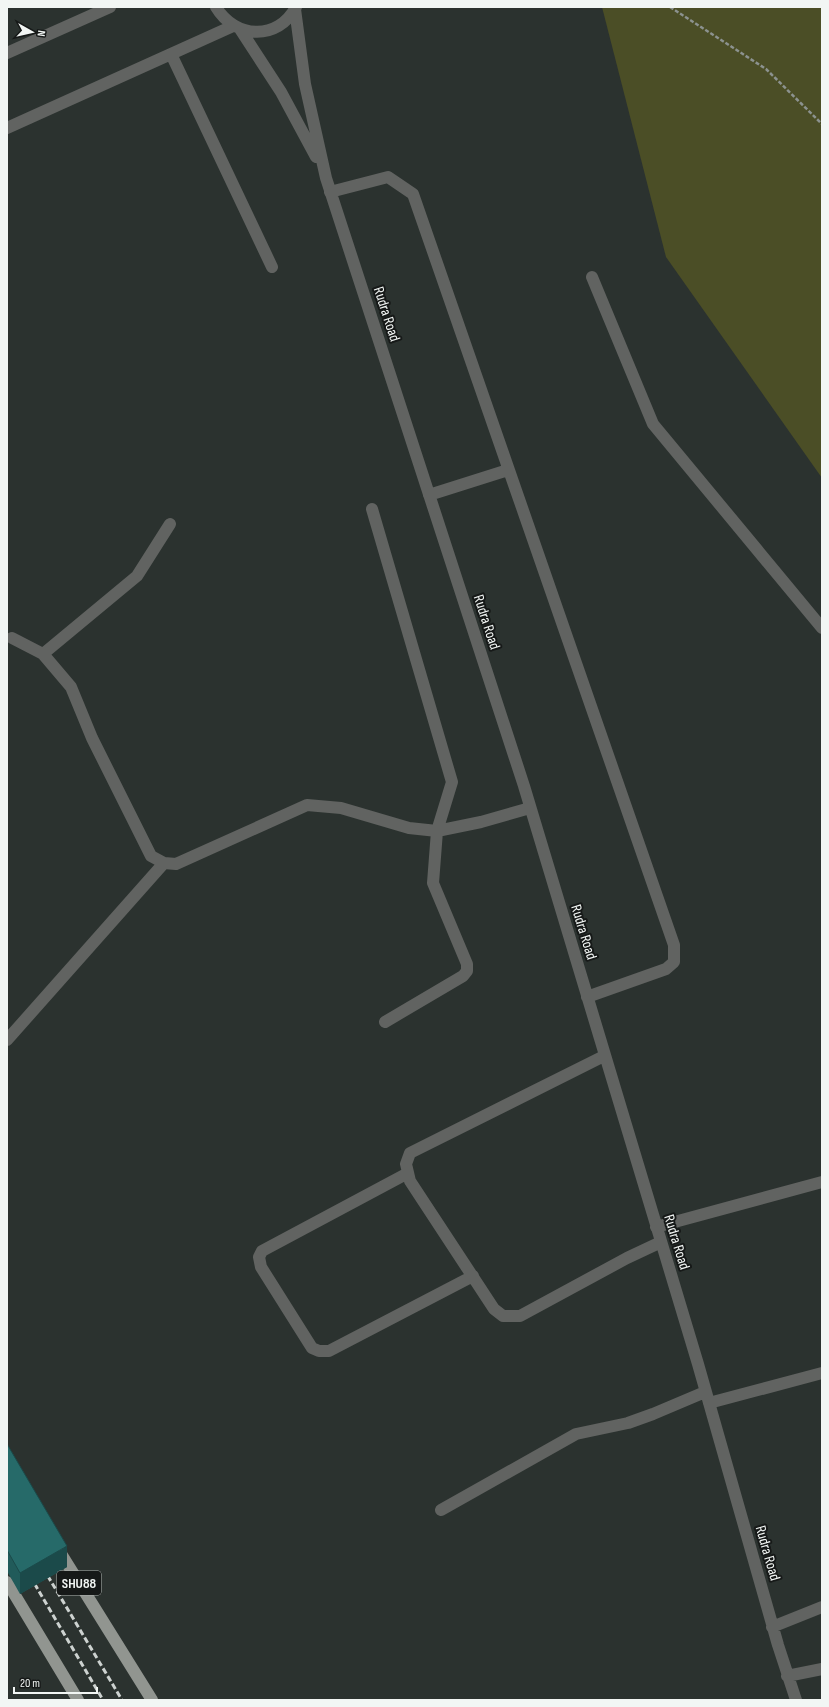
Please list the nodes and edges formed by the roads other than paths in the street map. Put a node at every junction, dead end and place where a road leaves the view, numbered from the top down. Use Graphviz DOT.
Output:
graph roads {
  1 [pos="110,7"];
  2 [pos="216,7"];
  3 [pos="295,8"];
  4 [pos="237,27"];
  5 [pos="7,53"];
  6 [pos="171,54"];
  7 [pos="7,128"];
  8 [pos="326,178"];
  9 [pos="330,192"];
  10 [pos="272,266"];
  11 [pos="592,277"];
  12 [pos="508,470"];
  13 [pos="429,495"];
  14 [pos="372,509"];
  15 [pos="170,524"];
  16 [pos="822,628"];
  17 [pos="12,638"];
  18 [pos="43,654"];
  19 [pos="530,808"];
  20 [pos="437,831"];
  21 [pos="164,864"];
  22 [pos="587,997"];
  23 [pos="385,1022"];
  24 [pos="7,1040"];
  25 [pos="604,1056"];
  26 [pos="408,1173"];
  27 [pos="822,1182"];
  28 [pos="656,1227"];
  29 [pos="661,1242"];
  30 [pos="473,1276"];
  31 [pos="822,1373"];
  32 [pos="707,1397"];
  33 [pos="441,1510"];
  34 [pos="52,1540"];
  35 [pos="7,1582"];
  36 [pos="822,1607"];
  37 [pos="772,1627"];
  38 [pos="822,1668"];
  39 [pos="787,1676"];
  40 [pos="78,1700"];
  41 [pos="152,1700"];
  42 [pos="796,1700"];
  1 -- 5 [label="street"];
  2 -- 4 [label="street, Rudra Road"];
  3 -- 4 [label="street"];
  3 -- 8 [label="street, Rudra Road"];
  4 -- 6 [label="street"];
  4 -- 8 [label="street, Rudra Road"];
  6 -- 7 [label="street"];
  6 -- 10 [label="street"];
  8 -- 9 [label="street, Rudra Road"];
  9 -- 12 [label="street"];
  9 -- 13 [label="street, Rudra Road"];
  11 -- 16 [label="street"];
  12 -- 13 [label="street"];
  12 -- 22 [label="street"];
  13 -- 19 [label="street, Rudra Road"];
  14 -- 20 [label="street"];
  15 -- 18 [label="street"];
  17 -- 18 [label="street"];
  18 -- 21 [label="street"];
  19 -- 20 [label="street"];
  19 -- 22 [label="street, Rudra Road"];
  20 -- 21 [label="street"];
  20 -- 23 [label="street"];
  21 -- 24 [label="street"];
  22 -- 25 [label="street, Rudra Road"];
  25 -- 26 [label="street"];
  25 -- 28 [label="street, Rudra Road"];
  26 -- 30 [label="street"];
  26 -- 30 [label="street"];
  27 -- 28 [label="street"];
  28 -- 29 [label="street, Rudra Road"];
  29 -- 30 [label="street"];
  29 -- 32 [label="street, Rudra Road"];
  31 -- 32 [label="street"];
  32 -- 33 [label="street"];
  32 -- 37 [label="street, Rudra Road"];
  34 -- 41 [label="main road, SHU88"];
  35 -- 40 [label="main road"];
  36 -- 37 [label="street"];
  37 -- 39 [label="street, Rudra Road"];
  38 -- 39 [label="street"];
  39 -- 42 [label="street, Rudra Road"];
}
